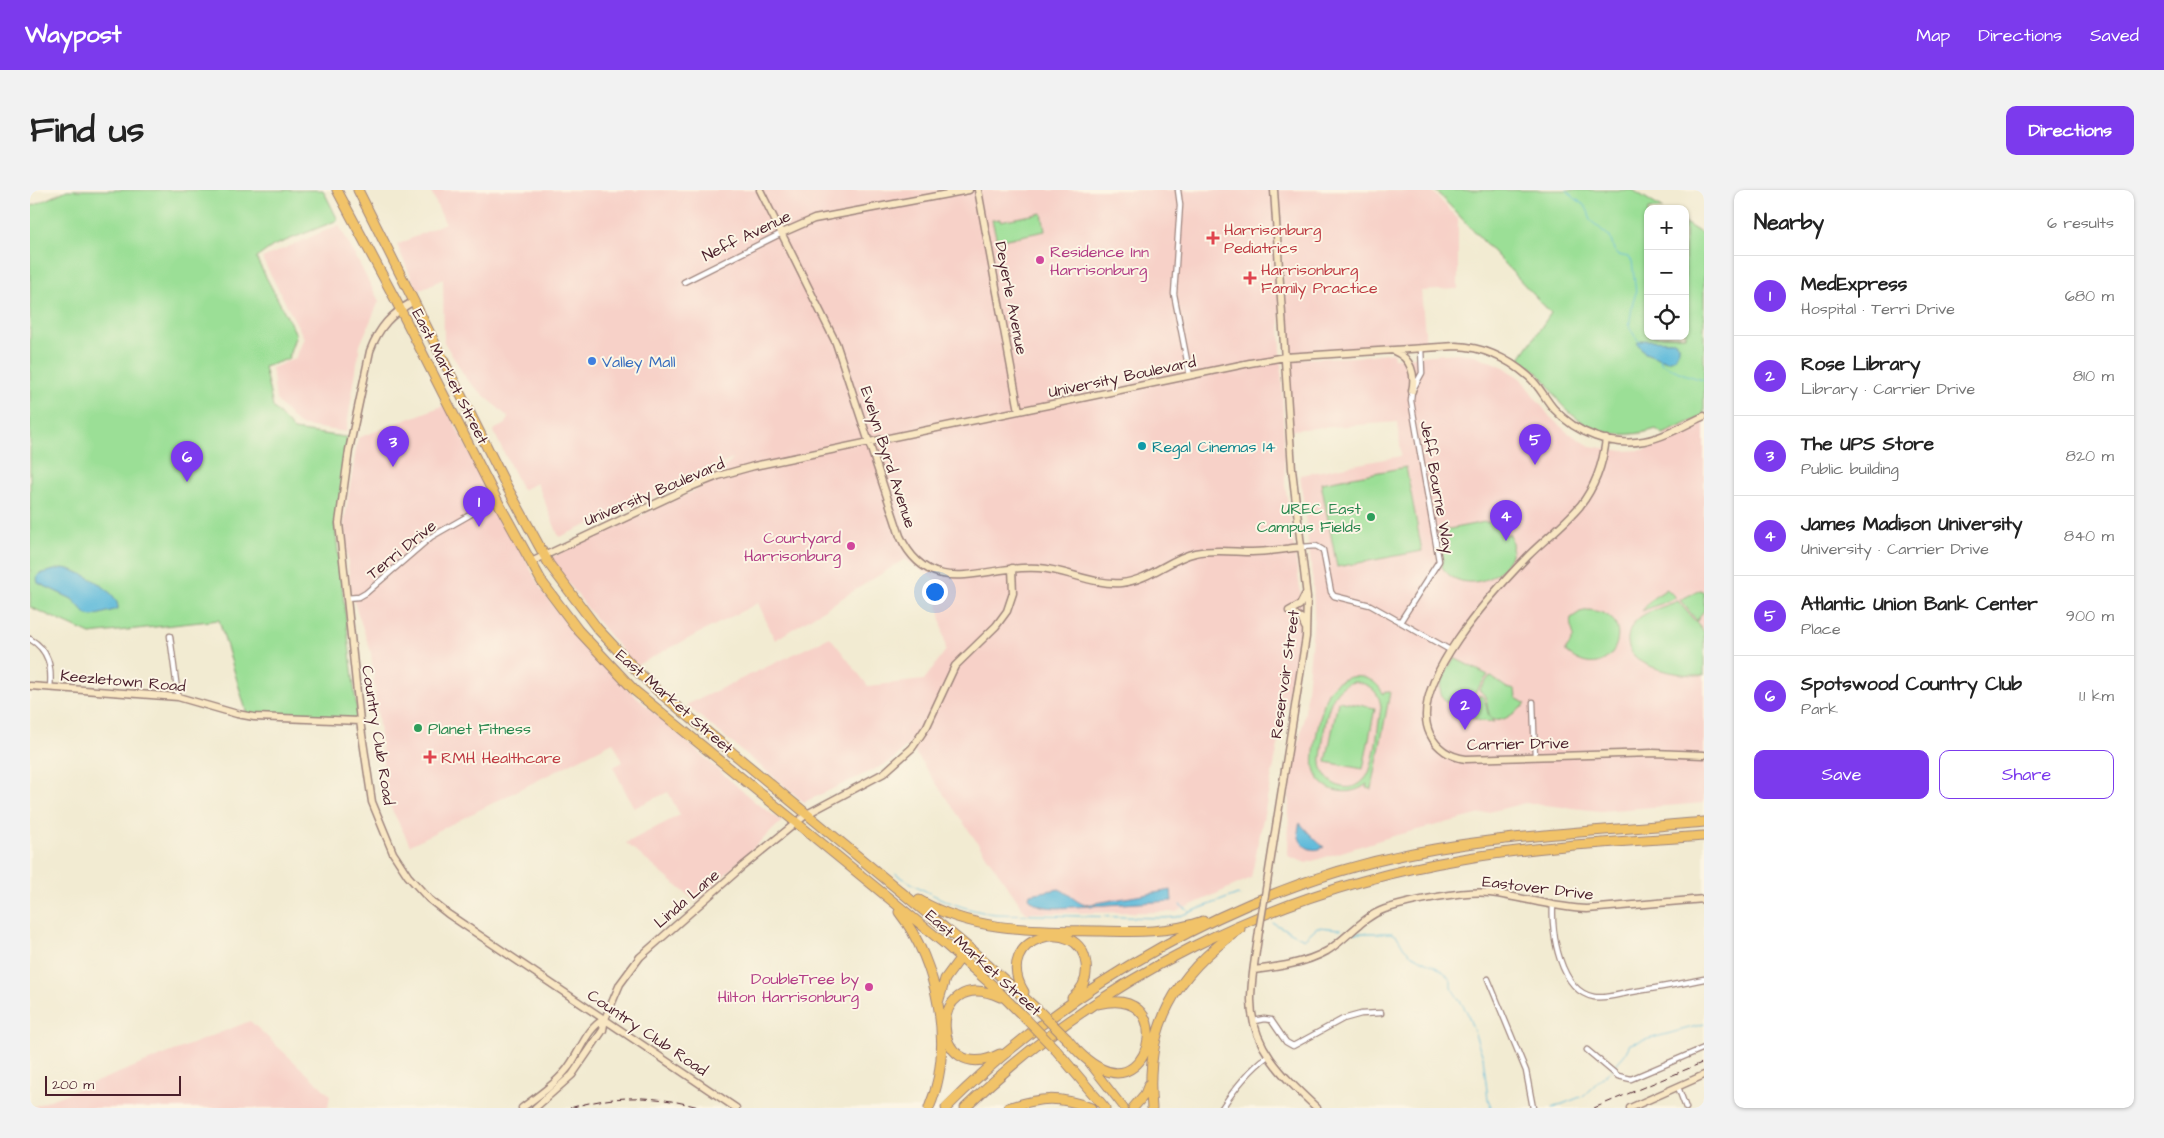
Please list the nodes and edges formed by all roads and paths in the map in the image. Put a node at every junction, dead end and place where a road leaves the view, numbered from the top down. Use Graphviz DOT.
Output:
graph roads {
  1 [pos="336,190"];
  2 [pos="358,190"];
  3 [pos="760,190"];
  4 [pos="969,190"];
  5 [pos="978,190"];
  6 [pos="1178,190"];
  7 [pos="1274,190"];
  8 [pos="782,232"];
  9 [pos="684,282"];
  10 [pos="414,301"];
  11 [pos="400,309"];
  12 [pos="1421,348"];
  13 [pos="1393,351"];
  14 [pos="1285,358"];
  15 [pos="1190,376"];
  16 [pos="436,378"];
  17 [pos="1412,391"];
  18 [pos="1019,411"];
  19 [pos="1704,416"];
  20 [pos="1606,439"];
  21 [pos="869,442"];
  22 [pos="489,448"];
  23 [pos="472,450"];
  24 [pos="494,460"];
  25 [pos="496,500"];
  26 [pos="1301,547"];
  27 [pos="545,556"];
  28 [pos="531,562"];
  29 [pos="1012,568"];
  30 [pos="1306,585"];
  31 [pos="346,598"];
  32 [pos="1400,622"];
  33 [pos="1306,635"];
  34 [pos="170,636"];
  35 [pos="30,639"];
  36 [pos="1450,650"];
  37 [pos="30,686"];
  38 [pos="50,688"];
  39 [pos="178,697"];
  40 [pos="1533,702"];
  41 [pos="655,707"];
  42 [pos="690,718"];
  43 [pos="360,721"];
  44 [pos="682,730"];
  45 [pos="716,739"];
  46 [pos="1704,755"];
  47 [pos="1535,757"];
  48 [pos="807,814"];
  49 [pos="1704,822"];
  50 [pos="796,823"];
  51 [pos="1704,836"];
  52 [pos="892,882"];
  53 [pos="1704,899"];
  54 [pos="893,903"];
  55 [pos="1553,905"];
  56 [pos="1245,906"];
  57 [pos="1252,921"];
  58 [pos="969,948"];
  59 [pos="960,957"];
  60 [pos="1255,959"];
  61 [pos="1267,968"];
  62 [pos="1254,970"];
  63 [pos="1488,979"];
  64 [pos="1704,979"];
  65 [pos="1007,1000"];
  66 [pos="1031,1003"];
  67 [pos="937,1008"];
  68 [pos="1088,1008"];
  69 [pos="1059,1012"];
  70 [pos="1381,1013"];
  71 [pos="605,1019"];
  72 [pos="1254,1021"];
  73 [pos="1704,1048"];
  74 [pos="1009,1049"];
  75 [pos="1587,1050"];
  76 [pos="1268,1056"];
  77 [pos="1084,1058"];
  78 [pos="1704,1075"];
  79 [pos="1150,1083"];
  80 [pos="1678,1087"];
  81 [pos="522,1108"];
  82 [pos="535,1108"];
  83 [pos="736,1108"];
  84 [pos="929,1108"];
  85 [pos="946,1108"];
  86 [pos="964,1108"];
  87 [pos="1008,1108"];
  88 [pos="1091,1108"];
  89 [pos="1105,1108"];
  90 [pos="1124,1108"];
  91 [pos="1133,1108"];
  92 [pos="1152,1108"];
  93 [pos="1222,1108"];
  94 [pos="1317,1108"];
  95 [pos="1533,1108"];
  96 [pos="1630,1108"];
  97 [pos="1686,1108"];
  1 -- 11 [label="highway, East Market Street"];
  2 -- 10 [label="highway, East Market Street"];
  3 -- 8 [label="street, Evelyn Byrd Avenue"];
  4 -- 8 [label="street, Neff Avenue"];
  5 -- 18 [label="street, Deyerle Avenue"];
  6 -- 15 [label="street"];
  7 -- 14 [label="street, Reservoir Street"];
  8 -- 9 [label="street, Neff Avenue"];
  8 -- 21 [label="street, Evelyn Byrd Avenue"];
  10 -- 11 [label="street, Country Club Road"];
  10 -- 22 [label="highway, East Market Street"];
  11 -- 16 [label="highway, East Market Street"];
  11 -- 31 [label="street, Country Club Road"];
  12 -- 13 [label="street, University Boulevard"];
  12 -- 17 [label="street, Jeff Bourne Way"];
  12 -- 20 [label="street, University Boulevard"];
  13 -- 14 [label="street, University Boulevard"];
  13 -- 17 [label="street"];
  14 -- 15 [label="street, University Boulevard"];
  14 -- 26 [label="street, Reservoir Street"];
  15 -- 18 [label="street, University Boulevard"];
  16 -- 22 [label="highway"];
  16 -- 23 [label="highway, East Market Street"];
  17 -- 32 [label="street, Jeff Bourne Way"];
  18 -- 21 [label="street, University Boulevard"];
  19 -- 20 [label="street, University Boulevard"];
  20 -- 36 [label="street, Carrier Drive"];
  21 -- 27 [label="street, University Boulevard"];
  21 -- 29 [label="street, Evelyn Byrd Avenue"];
  22 -- 24 [label="highway, East Market Street"];
  23 -- 24 [label="highway"];
  23 -- 25 [label="highway, East Market Street"];
  24 -- 27 [label="highway, East Market Street"];
  25 -- 28 [label="highway, East Market Street"];
  25 -- 31 [label="street, Terri Drive"];
  26 -- 29 [label="street, Evelyn Byrd Avenue"];
  26 -- 30 [label="street, Reservoir Street"];
  26 -- 32 [label="street"];
  27 -- 28 [label="street, University Boulevard"];
  27 -- 42 [label="highway, East Market Street"];
  28 -- 41 [label="highway, East Market Street"];
  29 -- 48 [label="street, Linda Lane"];
  30 -- 33 [label="street, Reservoir Street"];
  30 -- 33 [label="street"];
  31 -- 43 [label="street, Country Club Road"];
  32 -- 36 [label="street"];
  33 -- 60 [label="street, Reservoir Street, bridge"];
  34 -- 39 [label="street"];
  35 -- 38 [label="street"];
  36 -- 47 [label="street, Carrier Drive"];
  37 -- 38 [label="street, Keezletown Road"];
  38 -- 39 [label="street, Keezletown Road"];
  39 -- 43 [label="street, Keezletown Road"];
  40 -- 47 [label="street"];
  41 -- 42 [label="highway"];
  41 -- 44 [label="highway, East Market Street"];
  42 -- 45 [label="highway, East Market Street"];
  43 -- 71 [label="street, Country Club Road"];
  44 -- 45 [label="highway"];
  44 -- 50 [label="highway, East Market Street"];
  45 -- 48 [label="highway, East Market Street"];
  46 -- 47 [label="street, Carrier Drive"];
  48 -- 50 [label="street, Linda Lane"];
  48 -- 52 [label="highway, East Market Street"];
  49 -- 56 [label="highway"];
  50 -- 54 [label="highway, East Market Street"];
  50 -- 71 [label="street, Linda Lane"];
  51 -- 57 [label="highway"];
  52 -- 56 [label="highway"];
  52 -- 58 [label="highway, East Market Street"];
  53 -- 55 [label="street, Eastover Drive"];
  54 -- 59 [label="highway, East Market Street"];
  54 -- 67 [label="highway"];
  55 -- 61 [label="street, Eastover Drive"];
  55 -- 64 [label="street"];
  56 -- 69 [label="highway"];
  57 -- 68 [label="highway"];
  57 -- 79 [label="highway"];
  58 -- 59 [label="highway"];
  58 -- 66 [label="highway, East Market Street"];
  59 -- 65 [label="highway, East Market Street"];
  59 -- 67 [label="highway"];
  60 -- 61 [label="street"];
  60 -- 62 [label="street, Reservoir Street"];
  61 -- 62 [label="street, Eastover Drive"];
  62 -- 72 [label="street, Reservoir Street"];
  63 -- 95 [label="street"];
  65 -- 74 [label="highway"];
  65 -- 89 [label="highway, East Market Street, bridge"];
  66 -- 69 [label="highway"];
  66 -- 77 [label="highway, East Market Street, bridge"];
  67 -- 84 [label="highway"];
  68 -- 77 [label="highway"];
  68 -- 86 [label="highway"];
  69 -- 74 [label="highway"];
  70 -- 72 [label="street"];
  71 -- 81 [label="street, Linda Lane"];
  71 -- 82 [label="street, Linda Lane"];
  71 -- 83 [label="street, Country Club Road"];
  72 -- 76 [label="street, Reservoir Street"];
  73 -- 75 [label="street"];
  74 -- 85 [label="highway"];
  76 -- 93 [label="street"];
  76 -- 94 [label="street, Reservoir Street"];
  77 -- 90 [label="main road, East Market Street"];
  78 -- 80 [label="street"];
  79 -- 91 [label="highway"];
  79 -- 92 [label="highway"];
  80 -- 96 [label="street"];
  80 -- 97 [label="street"];
  87 -- 88 [label="highway"];
}
